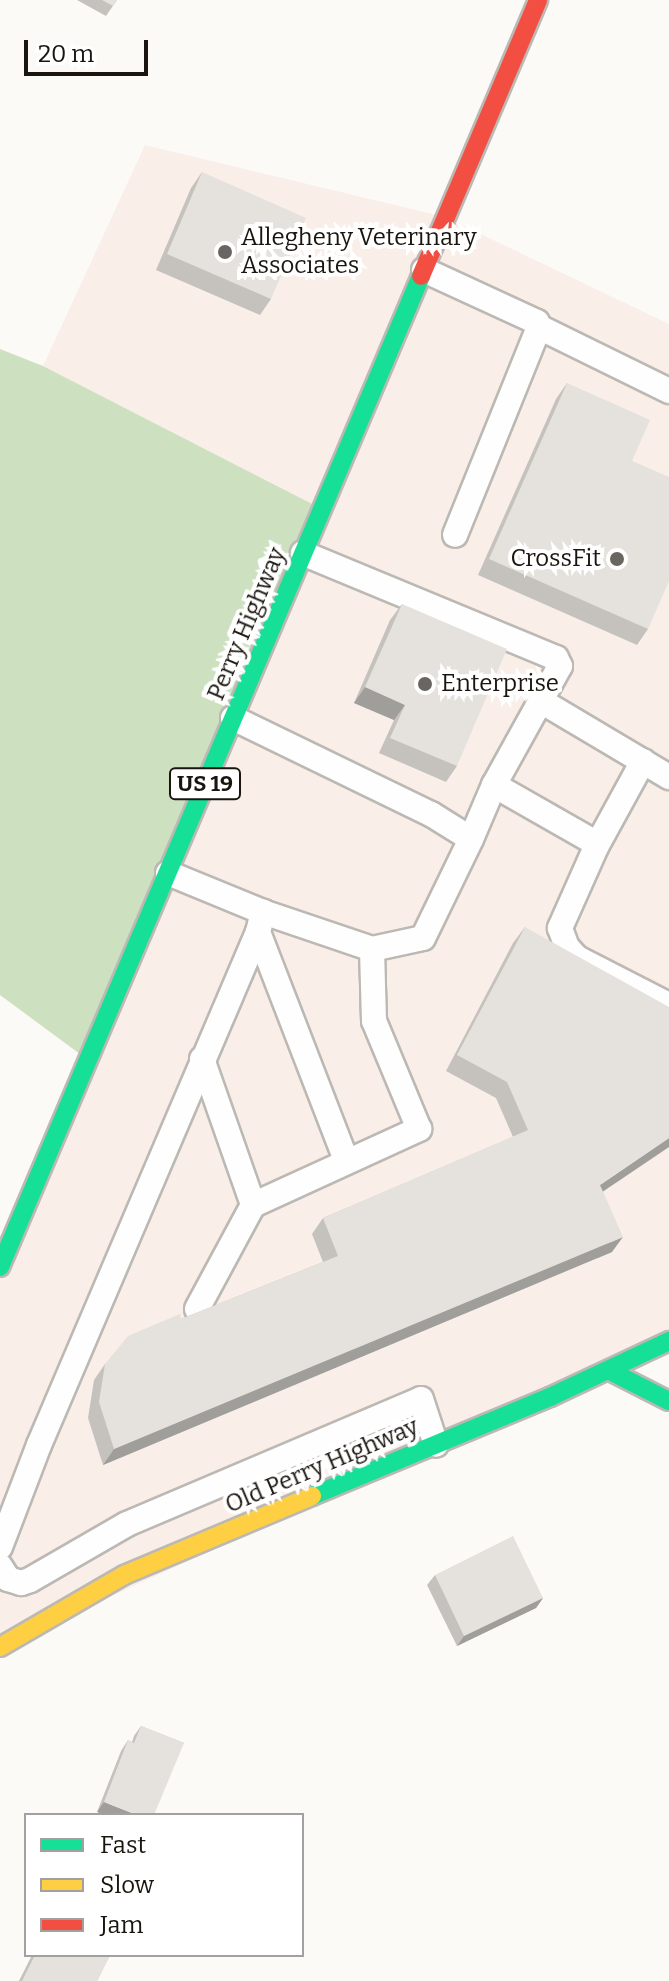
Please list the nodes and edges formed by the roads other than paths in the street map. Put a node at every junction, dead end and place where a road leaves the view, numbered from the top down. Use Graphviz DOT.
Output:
graph roads {
  1 [pos="538,0"];
  2 [pos="424,270"];
  3 [pos="539,327"];
  4 [pos="669,391"];
  5 [pos="455,535"];
  6 [pos="303,553"];
  7 [pos="541,701"];
  8 [pos="233,718"];
  9 [pos="643,761"];
  10 [pos="669,777"];
  11 [pos="494,785"];
  12 [pos="471,839"];
  13 [pos="596,847"];
  14 [pos="168,873"];
  15 [pos="260,922"];
  16 [pos="372,949"];
  17 [pos="669,1005"];
  18 [pos="202,1059"];
  19 [pos="346,1160"];
  20 [pos="253,1205"];
  21 [pos="0,1267"];
  22 [pos="197,1309"];
  23 [pos="669,1341"];
  24 [pos="610,1371"];
  25 [pos="669,1401"];
  26 [pos="436,1445"];
  27 [pos="0,1547"];
  28 [pos="0,1566"];
  29 [pos="0,1647"];
  1 -- 2 [label="main road, Perry Highway / US 19"];
  2 -- 3 [label="lane"];
  2 -- 6 [label="main road, Perry Highway / US 19"];
  3 -- 4 [label="lane"];
  3 -- 5 [label="lane"];
  6 -- 7 [label="lane"];
  6 -- 8 [label="main road, Perry Highway / US 19"];
  7 -- 9 [label="lane"];
  7 -- 11 [label="lane"];
  8 -- 12 [label="lane"];
  8 -- 14 [label="main road, Perry Highway / US 19"];
  9 -- 10 [label="lane"];
  9 -- 13 [label="lane"];
  11 -- 12 [label="lane"];
  11 -- 13 [label="lane"];
  12 -- 16 [label="lane"];
  13 -- 17 [label="lane"];
  14 -- 15 [label="lane"];
  14 -- 21 [label="main road, Perry Highway / US 19"];
  15 -- 16 [label="lane"];
  15 -- 18 [label="lane"];
  15 -- 19 [label="lane"];
  16 -- 19 [label="lane"];
  18 -- 20 [label="lane"];
  18 -- 27 [label="lane"];
  19 -- 20 [label="lane"];
  20 -- 22 [label="lane"];
  23 -- 24 [label="main road, Old Perry Highway"];
  24 -- 25 [label="main road"];
  24 -- 26 [label="main road, Old Perry Highway"];
  26 -- 28 [label="lane"];
  26 -- 29 [label="main road, Old Perry Highway"];
}
